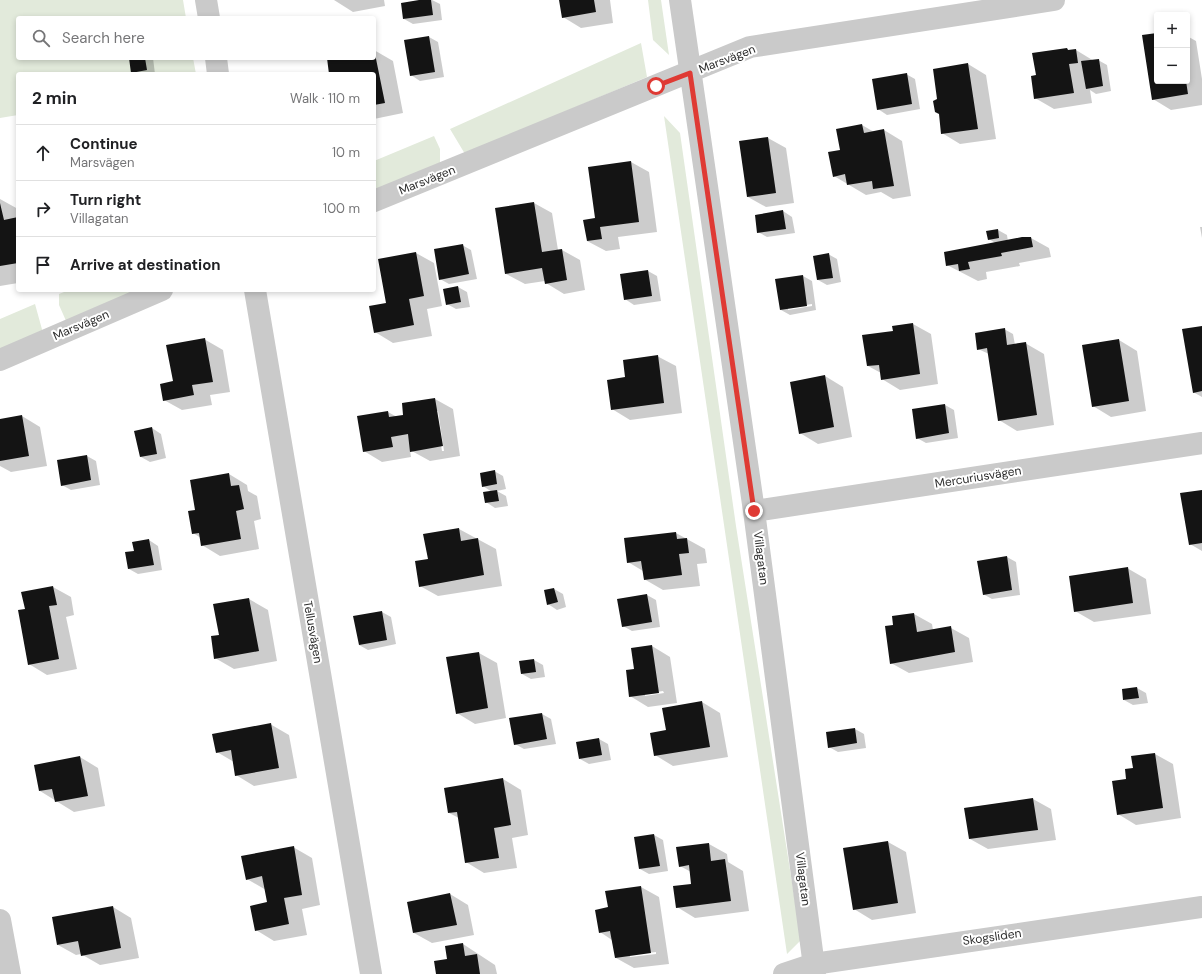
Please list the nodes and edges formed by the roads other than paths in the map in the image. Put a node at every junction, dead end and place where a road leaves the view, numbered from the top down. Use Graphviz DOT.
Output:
graph roads {
  1 [pos="206,0"];
  2 [pos="680,0"];
  3 [pos="1054,0"];
  4 [pos="209,16"];
  5 [pos="216,60"];
  6 [pos="218,72"];
  7 [pos="690,73"];
  8 [pos="376,200"];
  9 [pos="157,292"];
  10 [pos="255,292"];
  11 [pos="0,360"];
  12 [pos="1202,443"];
  13 [pos="754,511"];
  14 [pos="1202,906"];
  15 [pos="0,920"];
  16 [pos="815,969"];
  17 [pos="10,974"];
  18 [pos="371,974"];
  19 [pos="784,974"];
  1 -- 4 [label="street"];
  2 -- 7 [label="street, Villagatan"];
  3 -- 7 [label="street, Marsvägen"];
  5 -- 6 [label="street"];
  7 -- 8 [label="street, Marsvägen"];
  7 -- 13 [label="street, Villagatan"];
  9 -- 11 [label="street, Marsvägen"];
  10 -- 18 [label="street, Tellusvägen"];
  12 -- 13 [label="street, Mercuriusvägen"];
  13 -- 16 [label="street, Villagatan"];
  14 -- 16 [label="street, Skogsliden"];
  15 -- 17 [label="street"];
  16 -- 19 [label="street, Skogsliden"];
}
